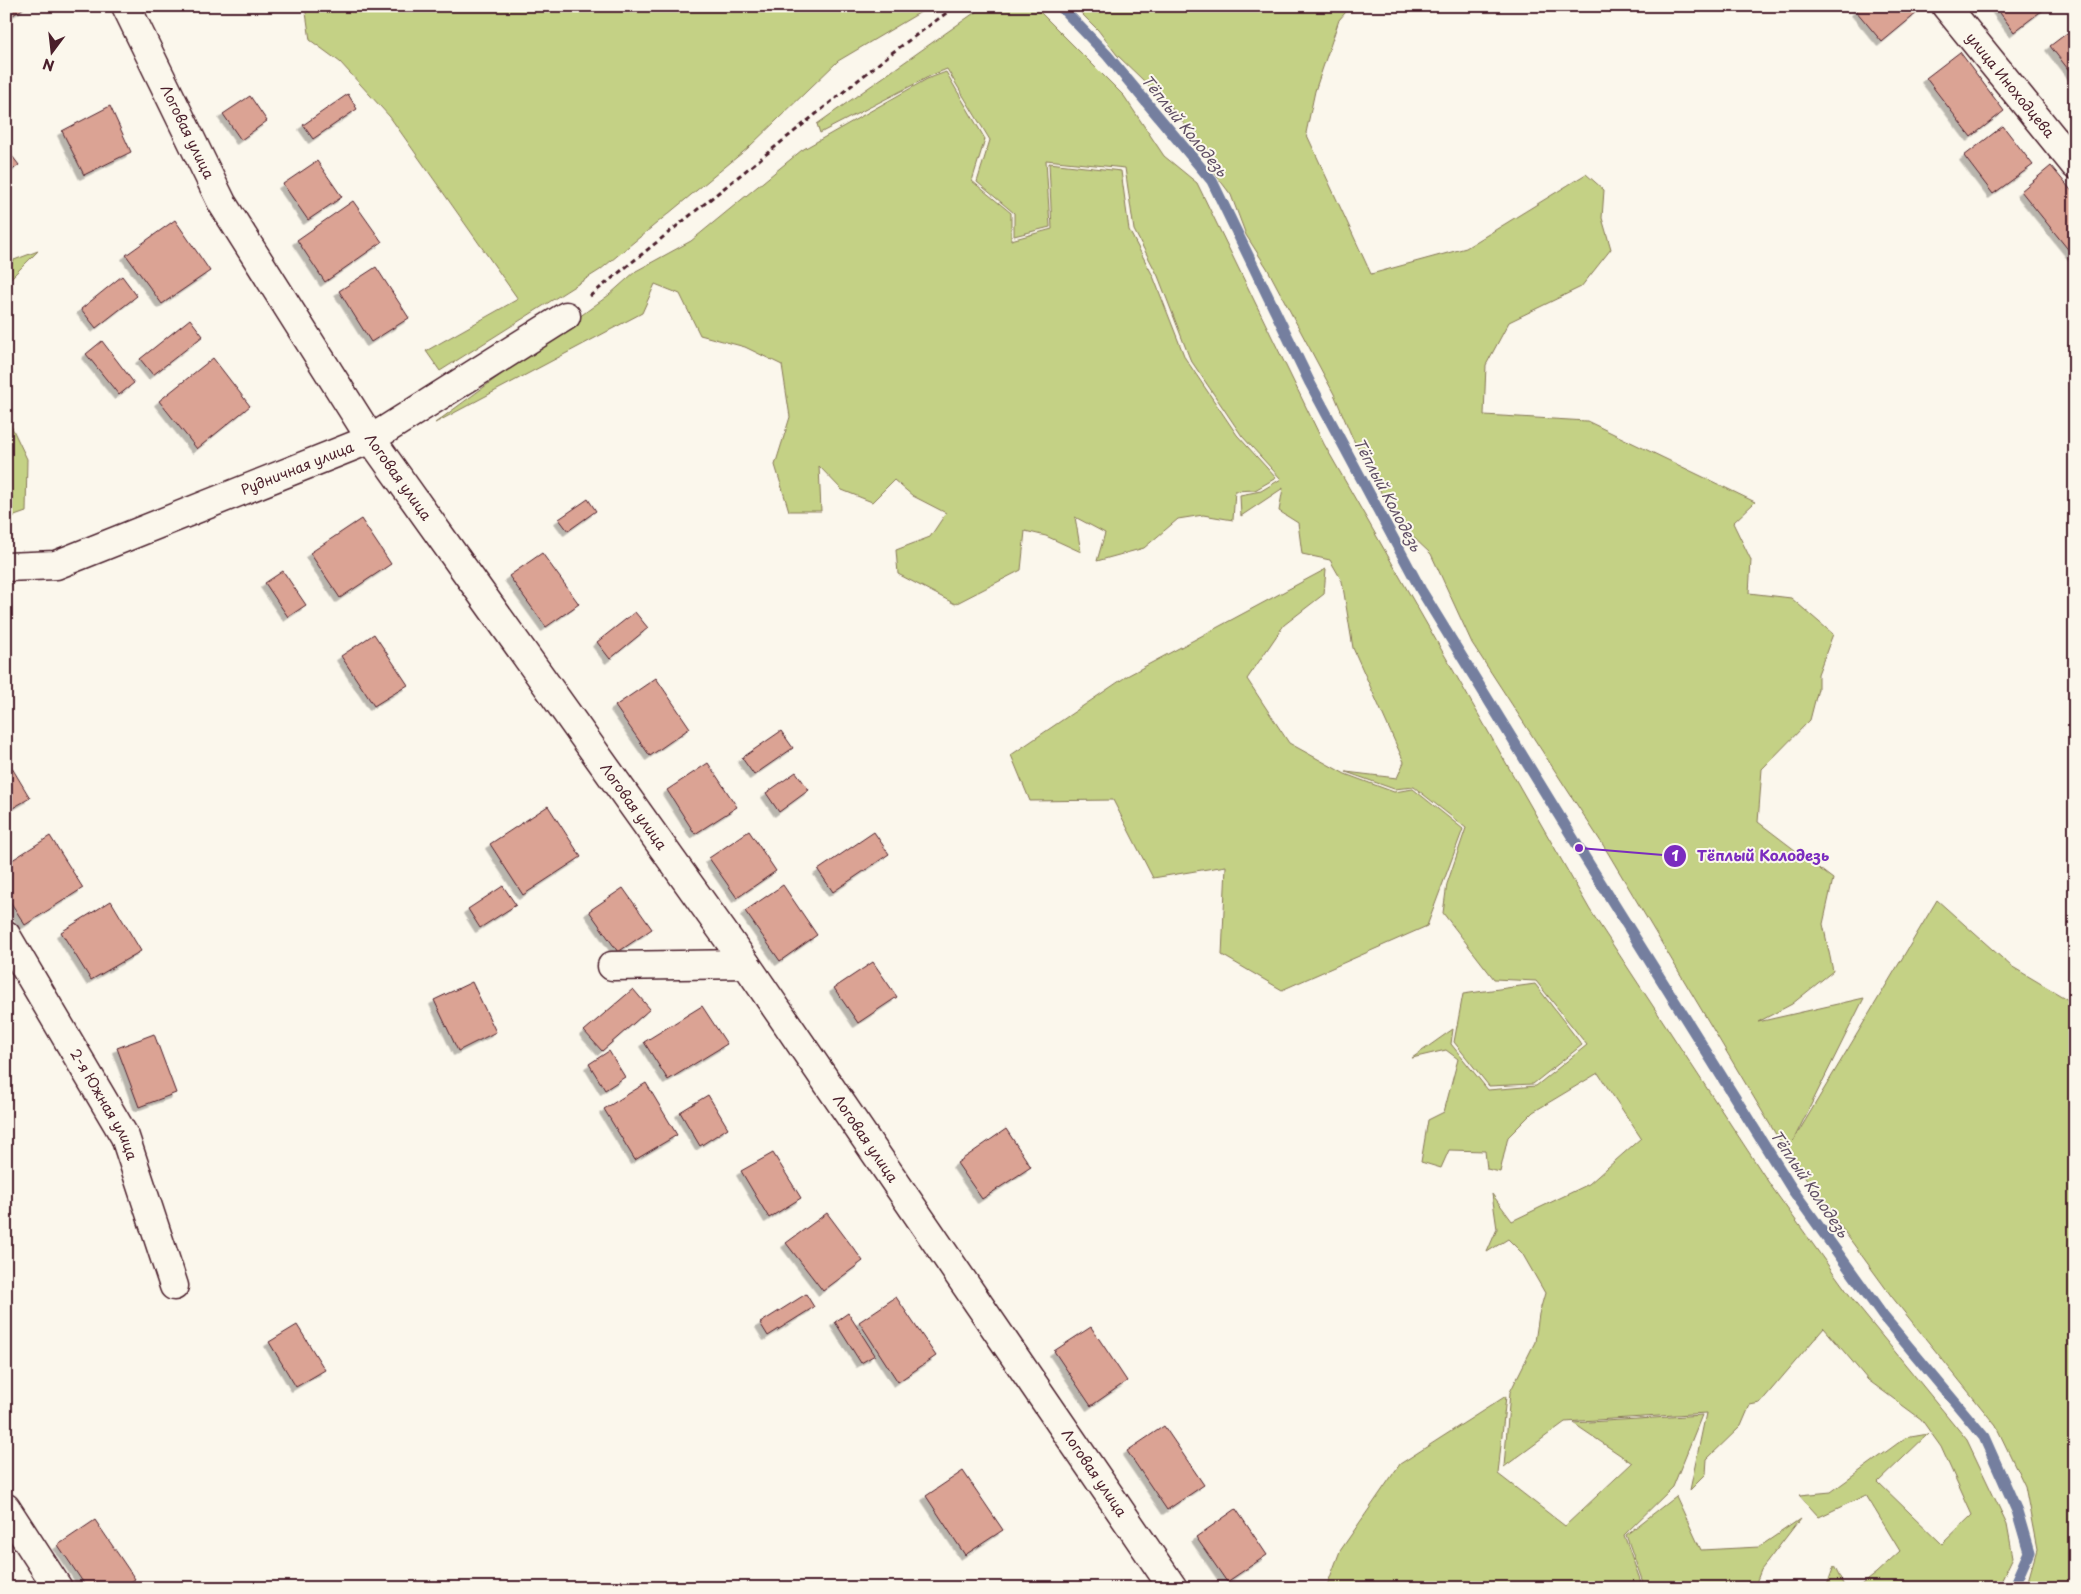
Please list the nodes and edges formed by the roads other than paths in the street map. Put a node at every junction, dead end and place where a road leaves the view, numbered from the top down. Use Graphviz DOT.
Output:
graph roads {
  1 [pos="126,6"];
  2 [pos="1946,6"];
  3 [pos="2075,165"];
  4 [pos="566,316"];
  5 [pos="371,439"];
  6 [pos="6,567"];
  7 [pos="6,936"];
  8 [pos="746,964"];
  9 [pos="612,966"];
  10 [pos="174,1286"];
  11 [pos="6,1508"];
  12 [pos="58,1588"];
  13 [pos="1173,1588"];
  1 -- 5 [label="street, Логовая улица"];
  2 -- 3 [label="street, улица Иноходцева"];
  4 -- 5 [label="street, Рудничная улица"];
  5 -- 6 [label="street, Рудничная улица"];
  5 -- 8 [label="street, Логовая улица"];
  7 -- 10 [label="street, 2-я Южная улица"];
  8 -- 9 [label="street"];
  8 -- 13 [label="street, Логовая улица"];
  11 -- 12 [label="street"];
}
